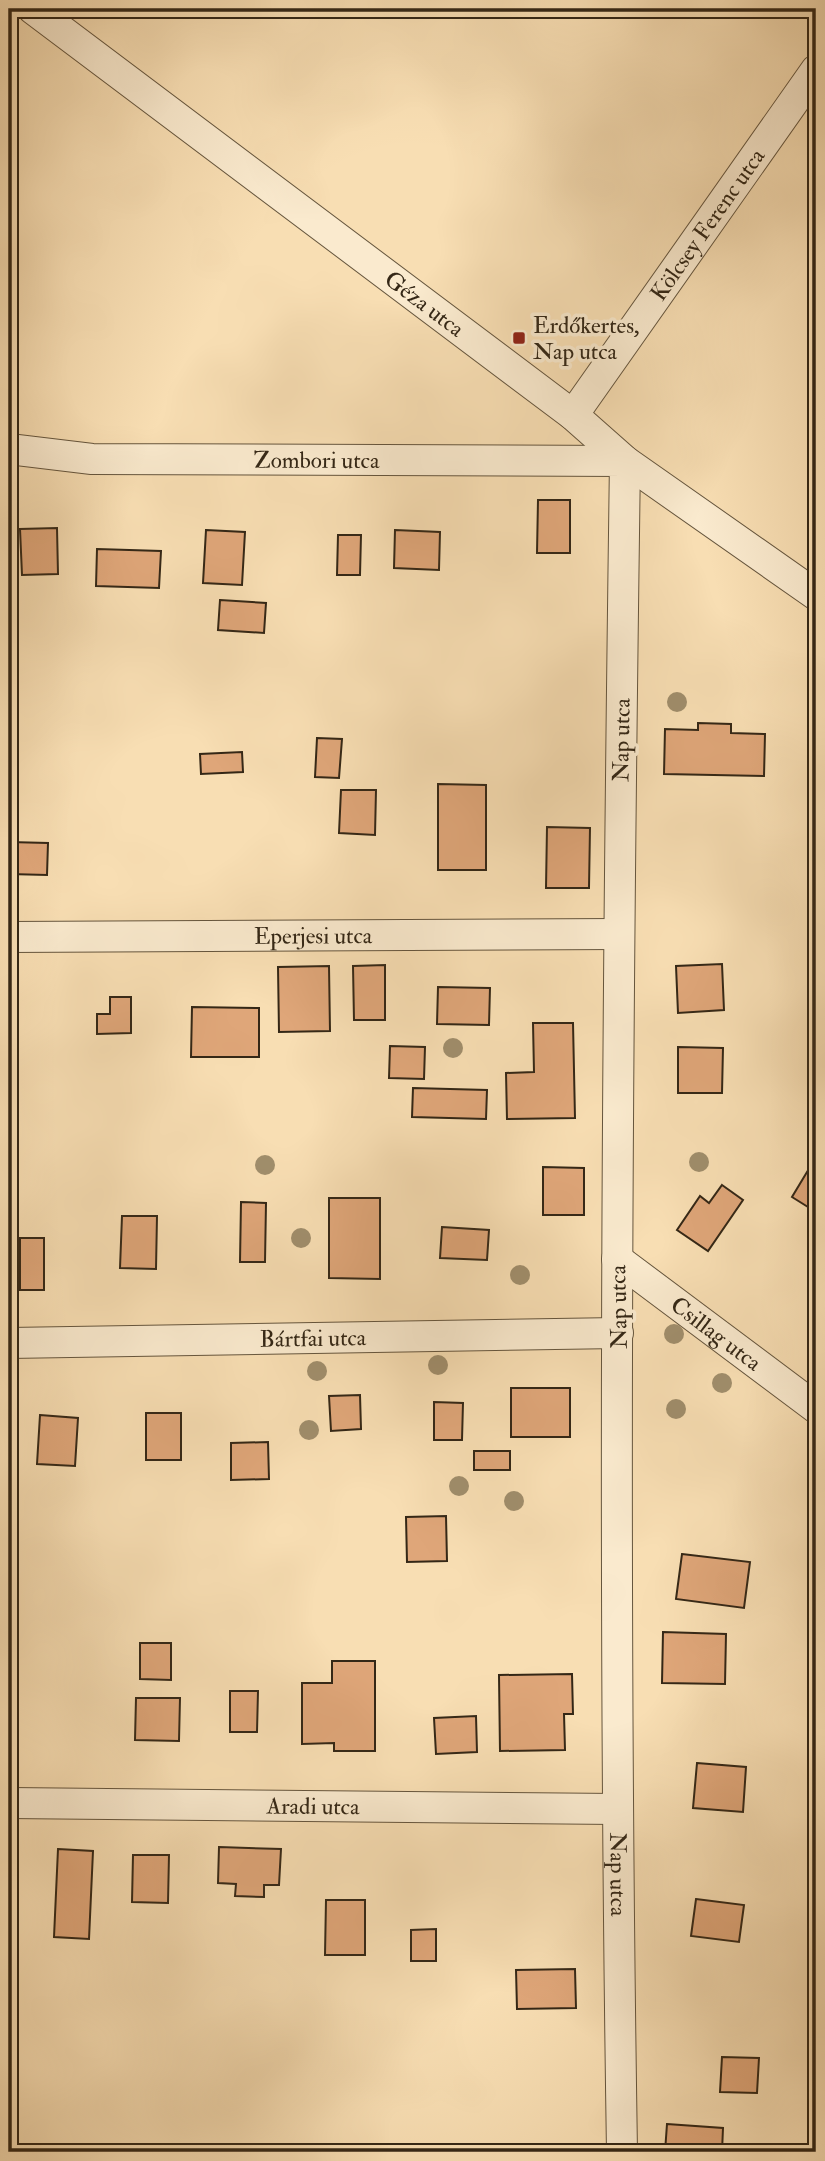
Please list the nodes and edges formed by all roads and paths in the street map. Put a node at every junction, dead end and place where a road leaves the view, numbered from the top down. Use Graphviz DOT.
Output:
graph roads {
  1 [pos="33,9"];
  2 [pos="816,71"];
  3 [pos="573,415"];
  4 [pos="9,449"];
  5 [pos="625,461"];
  6 [pos="816,595"];
  7 [pos="618,934"];
  8 [pos="9,937"];
  9 [pos="617,1259"];
  10 [pos="618,1334"];
  11 [pos="9,1343"];
  12 [pos="816,1408"];
  13 [pos="9,1803"];
  14 [pos="617,1809"];
  15 [pos="622,2152"];
  1 -- 3 [label="street, Géza utca"];
  2 -- 3 [label="street, Kölcsey Ferenc utca"];
  3 -- 5 [label="street, Géza utca"];
  4 -- 5 [label="street, Zombori utca"];
  5 -- 6 [label="street, Géza utca"];
  5 -- 7 [label="street, Nap utca"];
  7 -- 8 [label="street, Eperjesi utca"];
  7 -- 9 [label="street, Nap utca"];
  9 -- 10 [label="street, Nap utca"];
  9 -- 12 [label="street, Csillag utca"];
  10 -- 11 [label="street, Bártfai utca"];
  10 -- 14 [label="street, Nap utca"];
  13 -- 14 [label="street, Aradi utca"];
  14 -- 15 [label="street, Nap utca"];
}
